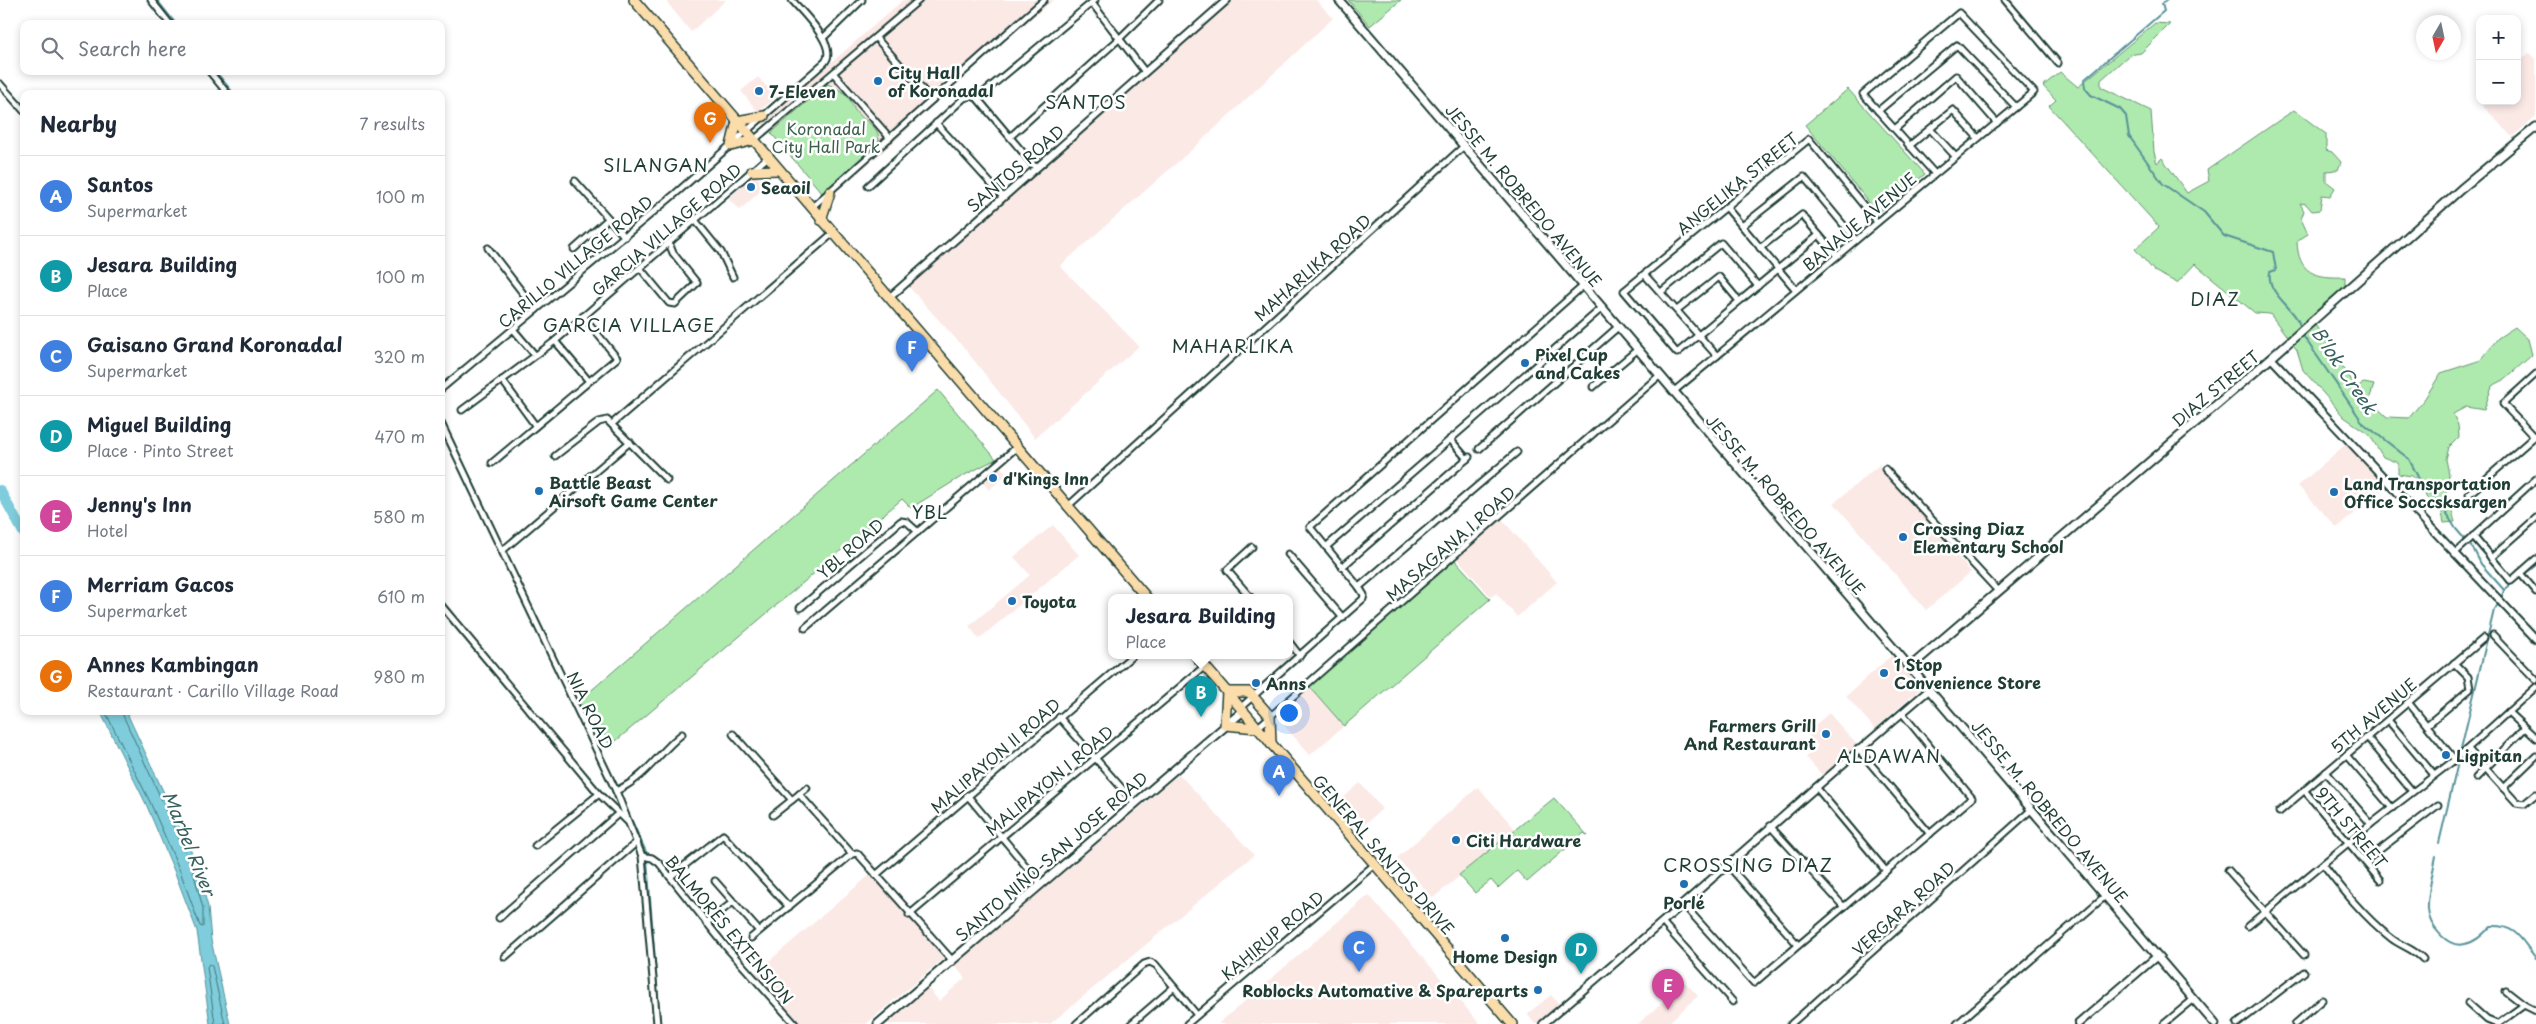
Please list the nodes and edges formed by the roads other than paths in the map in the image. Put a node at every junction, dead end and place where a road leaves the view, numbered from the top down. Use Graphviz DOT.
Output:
graph roads {
  1 [pos="151,0"];
  2 [pos="634,0"];
  3 [pos="792,0"];
  4 [pos="862,0"];
  5 [pos="919,0"];
  6 [pos="1033,0"];
  7 [pos="1044,0"];
  8 [pos="1159,0"];
  9 [pos="1227,0"];
  10 [pos="1339,0"];
  11 [pos="2005,0"];
  12 [pos="1094,2"];
  13 [pos="1037,5"];
  14 [pos="167,20"];
  15 [pos="823,38"];
  16 [pos="876,38"];
  17 [pos="1119,39"];
  18 [pos="2058,63"];
  19 [pos="1145,72"];
  20 [pos="834,74"];
  21 [pos="213,75"];
  22 [pos="0,84"];
  23 [pos="225,90"];
  24 [pos="977,98"];
  25 [pos="932,100"];
  26 [pos="20,106"];
  27 [pos="2016,107"];
  28 [pos="1878,111"];
  29 [pos="764,116"];
  30 [pos="737,121"];
  31 [pos="936,123"];
  32 [pos="1997,123"];
  33 [pos="2536,126"];
  34 [pos="1930,129"];
  35 [pos="1895,130"];
  36 [pos="746,132"];
  37 [pos="1011,136"];
  38 [pos="890,138"];
  39 [pos="1978,138"];
  40 [pos="754,140"];
  41 [pos="731,146"];
  42 [pos="1464,146"];
  43 [pos="1909,146"];
  44 [pos="768,157"];
  45 [pos="1956,157"];
  46 [pos="1036,168"];
  47 [pos="778,170"];
  48 [pos="752,171"];
  49 [pos="1935,174"];
  50 [pos="575,181"];
  51 [pos="868,186"];
  52 [pos="830,192"];
  53 [pos="1003,197"];
  54 [pos="1726,207"];
  55 [pos="811,208"];
  56 [pos="608,219"];
  57 [pos="695,220"];
  58 [pos="821,220"];
  59 [pos="1877,222"];
  60 [pos="1742,226"];
  61 [pos="833,233"];
  62 [pos="1819,235"];
  63 [pos="625,237"];
  64 [pos="1856,240"];
  65 [pos="669,243"];
  66 [pos="488,248"];
  67 [pos="1760,248"];
  68 [pos="574,249"];
  69 [pos="1837,256"];
  70 [pos="640,268"];
  71 [pos="1778,269"];
  72 [pos="1644,274"];
  73 [pos="733,277"];
  74 [pos="1583,286"];
  75 [pos="1758,286"];
  76 [pos="1796,290"];
  77 [pos="1661,292"];
  78 [pos="889,298"];
  79 [pos="1739,301"];
  80 [pos="1602,308"];
  81 [pos="536,310"];
  82 [pos="1677,310"];
  83 [pos="583,316"];
  84 [pos="1618,327"];
  85 [pos="513,328"];
  86 [pos="1699,335"];
  87 [pos="555,340"];
  88 [pos="1637,350"];
  89 [pos="535,355"];
  90 [pos="1716,356"];
  91 [pos="2271,358"];
  92 [pos="2536,374"];
  93 [pos="1659,376"];
  94 [pos="502,380"];
  95 [pos="588,380"];
  96 [pos="445,386"];
  97 [pos="1593,387"];
  98 [pos="1672,392"];
  99 [pos="462,410"];
  100 [pos="613,423"];
  101 [pos="535,425"];
  102 [pos="445,431"];
  103 [pos="2535,436"];
  104 [pos="1450,439"];
  105 [pos="630,442"];
  106 [pos="1017,447"];
  107 [pos="1479,448"];
  108 [pos="1517,452"];
  109 [pos="555,456"];
  110 [pos="492,463"];
  111 [pos="1885,470"];
  112 [pos="667,480"];
  113 [pos="2536,480"];
  114 [pos="2469,494"];
  115 [pos="1067,507"];
  116 [pos="2536,518"];
  117 [pos="918,532"];
  118 [pos="2469,540"];
  119 [pos="1252,547"];
  120 [pos="1326,547"];
  121 [pos="502,551"];
  122 [pos="2456,553"];
  123 [pos="1288,554"];
  124 [pos="2492,558"];
  125 [pos="2536,558"];
  126 [pos="1342,567"];
  127 [pos="2523,576"];
  128 [pos="1360,587"];
  129 [pos="1998,591"];
  130 [pos="2536,591"];
  131 [pos="1143,594"];
  132 [pos="1248,594"];
  133 [pos="800,608"];
  134 [pos="445,610"];
  135 [pos="1343,618"];
  136 [pos="806,628"];
  137 [pos="2493,635"];
  138 [pos="2484,638"];
  139 [pos="2536,639"];
  140 [pos="1293,647"];
  141 [pos="1300,656"];
  142 [pos="1128,659"];
  143 [pos="1199,659"];
  144 [pos="2454,663"];
  145 [pos="1205,666"];
  146 [pos="1910,667"];
  147 [pos="2536,680"];
  148 [pos="2536,687"];
  149 [pos="1930,690"];
  150 [pos="1227,692"];
  151 [pos="1253,697"];
  152 [pos="2408,702"];
  153 [pos="1241,709"];
  154 [pos="2508,712"];
  155 [pos="1902,713"];
  156 [pos="1270,716"];
  157 [pos="1060,717"];
  158 [pos="2388,720"];
  159 [pos="1225,725"];
  160 [pos="2427,725"];
  161 [pos="1257,728"];
  162 [pos="2525,728"];
  163 [pos="682,734"];
  164 [pos="733,734"];
  165 [pos="2367,737"];
  166 [pos="2536,738"];
  167 [pos="1271,744"];
  168 [pos="1858,749"];
  169 [pos="2466,750"];
  170 [pos="2346,755"];
  171 [pos="2536,756"];
  172 [pos="1095,758"];
  173 [pos="2456,759"];
  174 [pos="2485,769"];
  175 [pos="2326,772"];
  176 [pos="2434,775"];
  177 [pos="2476,778"];
  178 [pos="1816,787"];
  179 [pos="807,788"];
  180 [pos="2503,788"];
  181 [pos="619,790"];
  182 [pos="2304,790"];
  183 [pos="2412,791"];
  184 [pos="599,794"];
  185 [pos="798,794"];
  186 [pos="2536,794"];
  187 [pos="967,795"];
  188 [pos="792,800"];
  189 [pos="1134,802"];
  190 [pos="2438,805"];
  191 [pos="2392,808"];
  192 [pos="2031,810"];
  193 [pos="2279,812"];
  194 [pos="618,814"];
  195 [pos="773,815"];
  196 [pos="628,823"];
  197 [pos="2371,824"];
  198 [pos="1770,826"];
  199 [pos="1930,834"];
  200 [pos="1001,836"];
  201 [pos="637,842"];
  202 [pos="2349,842"];
  203 [pos="535,846"];
  204 [pos="852,854"];
  205 [pos="642,856"];
  206 [pos="2365,861"];
  207 [pos="1727,864"];
  208 [pos="2323,864"];
  209 [pos="1374,865"];
  210 [pos="2228,870"];
  211 [pos="1886,871"];
  212 [pos="876,875"];
  213 [pos="670,877"];
  214 [pos="2380,880"];
  215 [pos="715,881"];
  216 [pos="1040,883"];
  217 [pos="2104,897"];
  218 [pos="733,902"];
  219 [pos="1683,904"];
  220 [pos="789,907"];
  221 [pos="1844,907"];
  222 [pos="2264,911"];
  223 [pos="910,915"];
  224 [pos="499,918"];
  225 [pos="1662,922"];
  226 [pos="706,923"];
  227 [pos="2248,926"];
  228 [pos="759,931"];
  229 [pos="751,938"];
  230 [pos="1798,945"];
  231 [pos="2304,955"];
  232 [pos="505,957"];
  233 [pos="2156,957"];
  234 [pos="2423,959"];
  235 [pos="952,960"];
  236 [pos="2304,972"];
  237 [pos="1174,987"];
  238 [pos="2506,991"];
  239 [pos="2194,999"];
  240 [pos="2322,1000"];
  241 [pos="1733,1002"];
  242 [pos="2468,1002"];
  243 [pos="2524,1005"];
  244 [pos="2536,1011"];
  245 [pos="1197,1015"];
  246 [pos="656,1024"];
  247 [pos="795,1024"];
  248 [pos="878,1024"];
  249 [pos="1076,1024"];
  250 [pos="1131,1024"];
  251 [pos="1187,1024"];
  252 [pos="1512,1024"];
  253 [pos="1543,1024"];
  254 [pos="1791,1024"];
  255 [pos="1957,1024"];
  256 [pos="2078,1024"];
  257 [pos="2164,1024"];
  258 [pos="2215,1024"];
  259 [pos="2237,1024"];
  260 [pos="2295,1024"];
  261 [pos="2497,1024"];
  1 -- 14 [label="street"];
  2 -- 30 [label="highway"];
  3 -- 15 [label="street"];
  4 -- 15 [label="street"];
  5 -- 16 [label="street"];
  6 -- 13 [label="street"];
  7 -- 13 [label="street"];
  8 -- 17 [label="street"];
  9 -- 19 [label="street, SANTOS ROAD"];
  10 -- 42 [label="main road, JESSE M. ROBREDO AVENUE"];
  11 -- 18 [label="street"];
  12 -- 17 [label="street"];
  12 -- 24 [label="street"];
  13 -- 25 [label="street"];
  15 -- 29 [label="street, CARILLO VILLAGE ROAD"];
  16 -- 20 [label="street"];
  16 -- 25 [label="street"];
  17 -- 19 [label="street"];
  17 -- 37 [label="street"];
  19 -- 46 [label="street, SANTOS ROAD"];
  20 -- 38 [label="street"];
  20 -- 40 [label="street"];
  21 -- 23 [label="street"];
  22 -- 26 [label="street"];
  24 -- 31 [label="street"];
  24 -- 37 [label="street"];
  25 -- 38 [label="street"];
  27 -- 28 [label="street"];
  27 -- 28 [label="street, BANAUE AVENUE"];
  27 -- 32 [label="street, BANAUE AVENUE"];
  28 -- 35 [label="street"];
  29 -- 30 [label="highway"];
  29 -- 36 [label="street, CARILLO VILLAGE ROAD"];
  30 -- 36 [label="highway"];
  30 -- 41 [label="highway"];
  31 -- 51 [label="street"];
  31 -- 53 [label="street"];
  32 -- 35 [label="street"];
  32 -- 39 [label="street, BANAUE AVENUE"];
  33 -- 91 [label="main road, DIAZ STREET"];
  34 -- 39 [label="street"];
  34 -- 43 [label="street"];
  34 -- 45 [label="street"];
  35 -- 43 [label="street"];
  36 -- 40 [label="highway"];
  36 -- 41 [label="street, CARILLO VILLAGE ROAD"];
  37 -- 46 [label="street"];
  38 -- 52 [label="street"];
  39 -- 45 [label="street, BANAUE AVENUE"];
  40 -- 41 [label="highway"];
  40 -- 44 [label="highway"];
  41 -- 63 [label="street, CARILLO VILLAGE ROAD"];
  42 -- 74 [label="main road, JESSE M. ROBREDO AVENUE"];
  42 -- 115 [label="street, MAHARLIKA ROAD"];
  43 -- 49 [label="street"];
  44 -- 47 [label="highway"];
  44 -- 48 [label="street, GARCIA VILLAGE ROAD"];
  45 -- 49 [label="street, BANAUE AVENUE"];
  46 -- 53 [label="street, SANTOS ROAD"];
  47 -- 48 [label="highway"];
  47 -- 55 [label="highway"];
  48 -- 57 [label="street, GARCIA VILLAGE ROAD"];
  49 -- 59 [label="street, BANAUE AVENUE"];
  50 -- 56 [label="street"];
  52 -- 55 [label="street"];
  52 -- 58 [label="highway"];
  53 -- 78 [label="street, SANTOS ROAD"];
  54 -- 59 [label="street, ANGELIKA STREET"];
  54 -- 60 [label="street"];
  54 -- 72 [label="street, ANGELIKA STREET"];
  55 -- 58 [label="highway"];
  56 -- 63 [label="street"];
  56 -- 68 [label="street"];
  57 -- 65 [label="street, GARCIA VILLAGE ROAD"];
  57 -- 73 [label="street"];
  58 -- 61 [label="highway"];
  59 -- 64 [label="street, BANAUE AVENUE"];
  60 -- 64 [label="street"];
  60 -- 67 [label="street"];
  61 -- 78 [label="highway"];
  61 -- 100 [label="street"];
  62 -- 67 [label="street"];
  62 -- 69 [label="street"];
  62 -- 71 [label="street"];
  63 -- 81 [label="street, CARILLO VILLAGE ROAD"];
  64 -- 69 [label="street, BANAUE AVENUE"];
  65 -- 70 [label="street, GARCIA VILLAGE ROAD"];
  65 -- 70 [label="street"];
  66 -- 81 [label="street"];
  67 -- 71 [label="street"];
  69 -- 76 [label="street, BANAUE AVENUE"];
  70 -- 83 [label="street, GARCIA VILLAGE ROAD"];
  71 -- 75 [label="street"];
  71 -- 76 [label="street"];
  72 -- 77 [label="street"];
  72 -- 86 [label="street, ANGELIKA STREET"];
  74 -- 80 [label="main road, JESSE M. ROBREDO AVENUE"];
  74 -- 120 [label="street"];
  75 -- 77 [label="street"];
  75 -- 79 [label="street"];
  76 -- 90 [label="street, BANAUE AVENUE"];
  77 -- 82 [label="street"];
  78 -- 106 [label="highway"];
  79 -- 82 [label="street"];
  79 -- 86 [label="street"];
  80 -- 84 [label="main road, JESSE M. ROBREDO AVENUE"];
  80 -- 104 [label="street"];
  81 -- 85 [label="street, CARILLO VILLAGE ROAD"];
  82 -- 86 [label="street"];
  83 -- 87 [label="street, GARCIA VILLAGE ROAD"];
  83 -- 95 [label="street"];
  84 -- 88 [label="main road, JESSE M. ROBREDO AVENUE"];
  84 -- 107 [label="street"];
  85 -- 89 [label="street"];
  85 -- 96 [label="street, CARILLO VILLAGE ROAD"];
  86 -- 90 [label="street"];
  87 -- 89 [label="street, GARCIA VILLAGE ROAD"];
  87 -- 95 [label="street"];
  88 -- 93 [label="main road, JESSE M. ROBREDO AVENUE"];
  88 -- 97 [label="street"];
  89 -- 94 [label="street, GARCIA VILLAGE ROAD"];
  90 -- 98 [label="street, BANAUE AVENUE"];
  91 -- 122 [label="street"];
  91 -- 129 [label="main road, DIAZ STREET"];
  92 -- 103 [label="street"];
  93 -- 98 [label="main road, JESSE M. ROBREDO AVENUE"];
  93 -- 156 [label="street, MASAGANA I ROAD"];
  94 -- 99 [label="street, GARCIA VILLAGE ROAD"];
  94 -- 101 [label="street"];
  95 -- 101 [label="street"];
  98 -- 146 [label="main road, JESSE M. ROBREDO AVENUE"];
  100 -- 105 [label="street"];
  100 -- 109 [label="street"];
  101 -- 110 [label="street"];
  102 -- 121 [label="street, NIA ROAD"];
  103 -- 114 [label="street"];
  104 -- 120 [label="street"];
  104 -- 126 [label="street"];
  105 -- 112 [label="street"];
  105 -- 121 [label="street"];
  106 -- 115 [label="highway"];
  106 -- 117 [label="street, YBL ROAD"];
  108 -- 128 [label="street"];
  111 -- 129 [label="street"];
  113 -- 118 [label="street"];
  115 -- 131 [label="highway"];
  116 -- 124 [label="street"];
  117 -- 133 [label="street, YBL ROAD"];
  117 -- 136 [label="street, YBL ROAD"];
  118 -- 122 [label="street"];
  118 -- 124 [label="street"];
  119 -- 132 [label="street"];
  120 -- 126 [label="street"];
  121 -- 181 [label="street, NIA ROAD"];
  122 -- 139 [label="street"];
  123 -- 135 [label="street"];
  124 -- 127 [label="street"];
  125 -- 127 [label="street"];
  126 -- 128 [label="street"];
  127 -- 130 [label="street"];
  128 -- 135 [label="street"];
  129 -- 146 [label="main road, DIAZ STREET"];
  134 -- 184 [label="street"];
  135 -- 141 [label="street"];
  137 -- 147 [label="street"];
  138 -- 144 [label="street, 5TH AVENUE"];
  140 -- 141 [label="street"];
  141 -- 151 [label="street"];
  142 -- 157 [label="street, MALIPAYON II ROAD"];
  143 -- 145 [label="highway, GENERAL SANTOS DRIVE"];
  144 -- 152 [label="street, 5TH AVENUE"];
  144 -- 160 [label="street"];
  145 -- 150 [label="highway, GENERAL SANTOS DRIVE"];
  145 -- 172 [label="street, MALIPAYON I ROAD"];
  146 -- 149 [label="main road, JESSE M. ROBREDO AVENUE"];
  148 -- 154 [label="street"];
  149 -- 155 [label="street"];
  149 -- 192 [label="main road, JESSE M. ROBREDO AVENUE"];
  150 -- 151 [label="highway"];
  150 -- 153 [label="highway, GENERAL SANTOS DRIVE"];
  150 -- 159 [label="highway"];
  151 -- 153 [label="street"];
  151 -- 156 [label="highway"];
  152 -- 158 [label="street, 5TH AVENUE"];
  152 -- 160 [label="street"];
  153 -- 159 [label="main road, SANTO NIÑO-SAN JOSE ROAD"];
  153 -- 161 [label="highway, GENERAL SANTOS DRIVE"];
  154 -- 162 [label="street"];
  154 -- 169 [label="street"];
  155 -- 168 [label="street"];
  155 -- 199 [label="street"];
  156 -- 161 [label="street, MASAGANA I ROAD"];
  156 -- 167 [label="highway"];
  157 -- 172 [label="street"];
  157 -- 187 [label="street, MALIPAYON II ROAD"];
  158 -- 165 [label="street, 5TH AVENUE"];
  158 -- 176 [label="street"];
  159 -- 161 [label="highway"];
  159 -- 189 [label="main road, SANTO NIÑO-SAN JOSE ROAD"];
  160 -- 173 [label="street"];
  161 -- 167 [label="highway, GENERAL SANTOS DRIVE"];
  162 -- 166 [label="street"];
  162 -- 174 [label="street"];
  163 -- 181 [label="street"];
  164 -- 188 [label="street"];
  165 -- 170 [label="street, 5TH AVENUE"];
  165 -- 183 [label="street"];
  167 -- 209 [label="highway, GENERAL SANTOS DRIVE"];
  168 -- 178 [label="street"];
  168 -- 199 [label="street"];
  169 -- 173 [label="street"];
  169 -- 174 [label="street"];
  170 -- 175 [label="street, 5TH AVENUE"];
  170 -- 191 [label="street"];
  171 -- 180 [label="street"];
  172 -- 189 [label="street"];
  172 -- 200 [label="street, MALIPAYON I ROAD"];
  173 -- 176 [label="street"];
  174 -- 177 [label="street"];
  174 -- 180 [label="street"];
  175 -- 182 [label="street, 5TH AVENUE"];
  175 -- 197 [label="street"];
  176 -- 183 [label="street"];
  178 -- 198 [label="street"];
  178 -- 211 [label="street"];
  179 -- 185 [label="street"];
  180 -- 186 [label="street"];
  181 -- 196 [label="street, NIA ROAD"];
  182 -- 193 [label="street, 5TH AVENUE"];
  182 -- 202 [label="street, 9TH STREET"];
  183 -- 191 [label="street"];
  184 -- 194 [label="street"];
  184 -- 203 [label="street"];
  185 -- 188 [label="street"];
  185 -- 204 [label="street"];
  187 -- 200 [label="street"];
  187 -- 212 [label="street, MALIPAYON II ROAD"];
  188 -- 195 [label="street"];
  189 -- 216 [label="main road, SANTO NIÑO-SAN JOSE ROAD"];
  190 -- 206 [label="street"];
  191 -- 197 [label="street"];
  192 -- 217 [label="main road, JESSE M. ROBREDO AVENUE"];
  192 -- 254 [label="street, VERGARA ROAD"];
  194 -- 196 [label="street"];
  194 -- 224 [label="street"];
  196 -- 201 [label="street, NIA ROAD"];
  197 -- 202 [label="street"];
  198 -- 207 [label="street"];
  198 -- 221 [label="street"];
  199 -- 211 [label="street"];
  200 -- 216 [label="street"];
  200 -- 223 [label="street, MALIPAYON I ROAD"];
  201 -- 205 [label="street, NIA ROAD"];
  201 -- 232 [label="street"];
  202 -- 206 [label="street, 9TH STREET"];
  202 -- 208 [label="street"];
  204 -- 212 [label="street"];
  204 -- 220 [label="street"];
  205 -- 213 [label="street, BALMORES EXTENSION"];
  205 -- 246 [label="street, NIA ROAD"];
  206 -- 214 [label="street, 9TH STREET"];
  207 -- 219 [label="street"];
  207 -- 230 [label="street"];
  208 -- 222 [label="street"];
  208 -- 234 [label="street"];
  209 -- 245 [label="street, KAHIRUP ROAD"];
  209 -- 252 [label="highway, GENERAL SANTOS DRIVE"];
  210 -- 222 [label="street"];
  211 -- 221 [label="street"];
  212 -- 223 [label="street"];
  213 -- 220 [label="street"];
  213 -- 226 [label="street, BALMORES EXTENSION"];
  215 -- 218 [label="street"];
  216 -- 235 [label="main road, SANTO NIÑO-SAN JOSE ROAD"];
  217 -- 233 [label="main road, JESSE M. ROBREDO AVENUE"];
  217 -- 255 [label="street"];
  218 -- 226 [label="street"];
  218 -- 228 [label="street"];
  219 -- 225 [label="street"];
  219 -- 230 [label="street"];
  220 -- 228 [label="street"];
  221 -- 230 [label="street"];
  222 -- 227 [label="street"];
  222 -- 231 [label="street"];
  223 -- 235 [label="street"];
  225 -- 241 [label="street"];
  225 -- 253 [label="street"];
  226 -- 247 [label="street, BALMORES EXTENSION"];
  228 -- 229 [label="street"];
  233 -- 239 [label="main road, JESSE M. ROBREDO AVENUE"];
  233 -- 256 [label="street"];
  235 -- 248 [label="main road, SANTO NIÑO-SAN JOSE ROAD"];
  236 -- 259 [label="street"];
  237 -- 245 [label="street"];
  237 -- 249 [label="street"];
  237 -- 250 [label="street"];
  238 -- 243 [label="street"];
  239 -- 257 [label="street"];
  239 -- 258 [label="main road, JESSE M. ROBREDO AVENUE"];
  240 -- 260 [label="street"];
  242 -- 261 [label="street"];
  243 -- 244 [label="street"];
  243 -- 261 [label="street"];
  245 -- 251 [label="street, KAHIRUP ROAD"];
}
